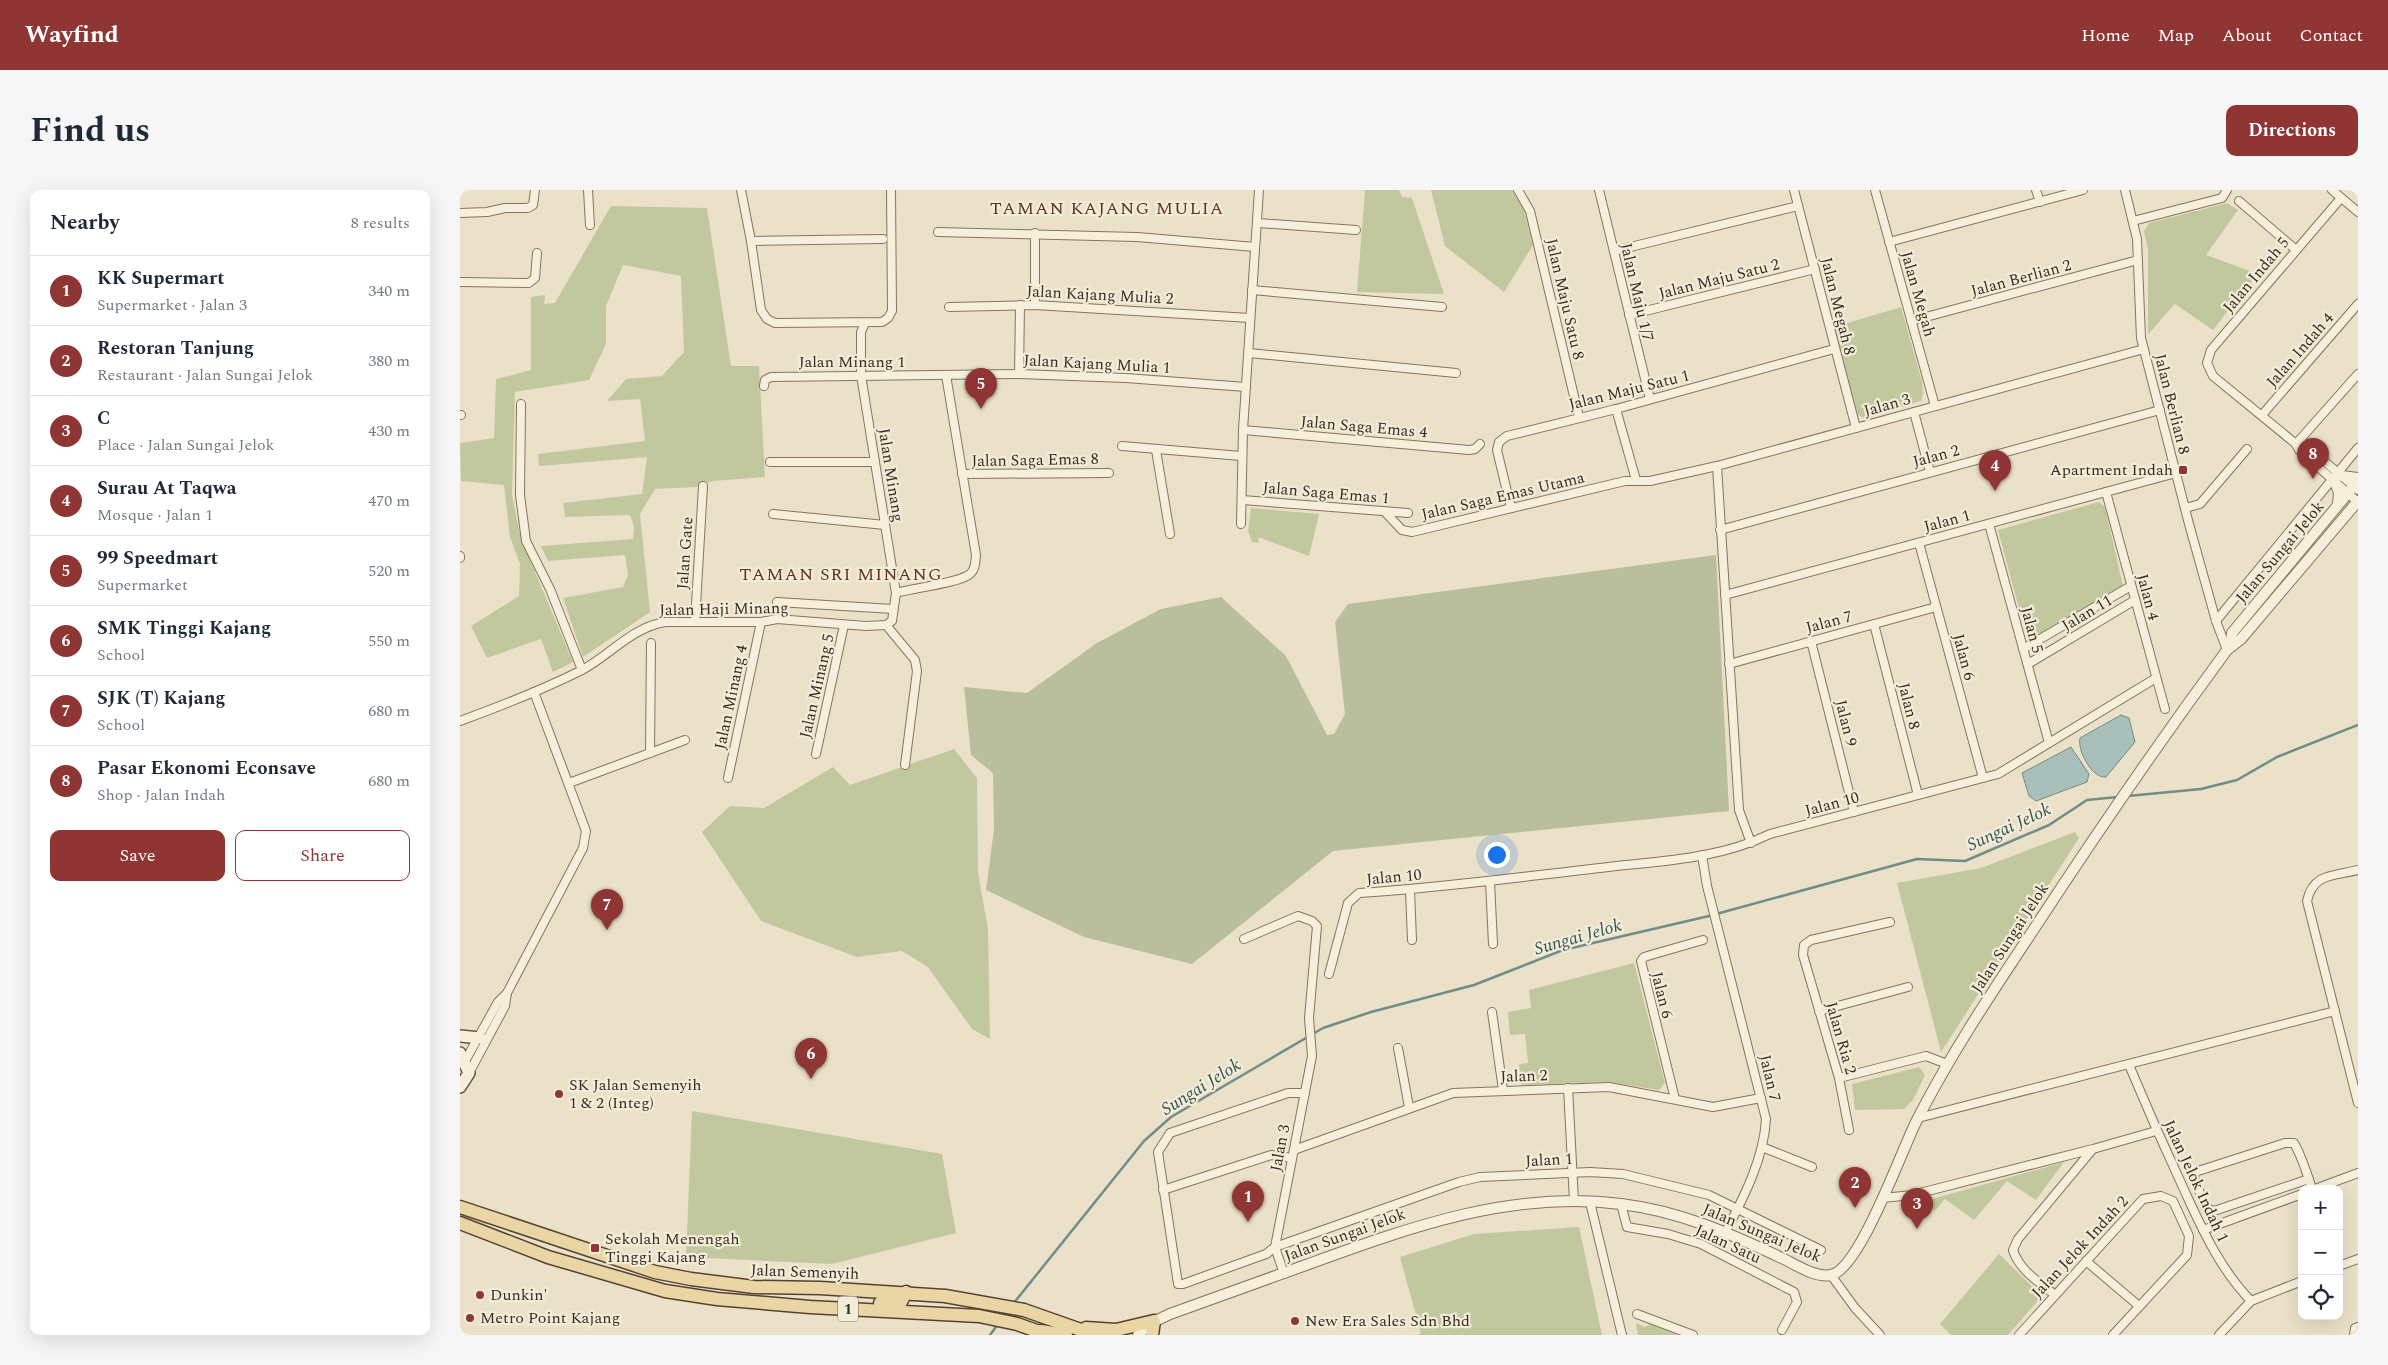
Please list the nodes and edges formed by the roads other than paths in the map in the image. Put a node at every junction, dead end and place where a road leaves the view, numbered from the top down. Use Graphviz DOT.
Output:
graph roads {
  1 [pos="535,190"];
  2 [pos="588,190"];
  3 [pos="741,190"];
  4 [pos="891,190"];
  5 [pos="1259,190"];
  6 [pos="1518,190"];
  7 [pos="1600,190"];
  8 [pos="1794,190"];
  9 [pos="1874,190"];
  10 [pos="2036,190"];
  11 [pos="2082,190"];
  12 [pos="2126,190"];
  13 [pos="2227,190"];
  14 [pos="2332,190"];
  15 [pos="2341,198"];
  16 [pos="2239,201"];
  17 [pos="2040,202"];
  18 [pos="1798,206"];
  19 [pos="2358,212"];
  20 [pos="460,213"];
  21 [pos="2133,221"];
  22 [pos="1258,223"];
  23 [pos="590,225"];
  24 [pos="1356,230"];
  25 [pos="938,232"];
  26 [pos="1035,233"];
  27 [pos="883,239"];
  28 [pos="751,241"];
  29 [pos="1889,242"];
  30 [pos="1256,247"];
  31 [pos="2295,249"];
  32 [pos="1614,251"];
  33 [pos="537,254"];
  34 [pos="2138,260"];
  35 [pos="1815,269"];
  36 [pos="460,282"];
  37 [pos="1252,290"];
  38 [pos="2358,304"];
  39 [pos="1020,305"];
  40 [pos="1034,305"];
  41 [pos="949,306"];
  42 [pos="1442,307"];
  43 [pos="1629,315"];
  44 [pos="1250,318"];
  45 [pos="1911,321"];
  46 [pos="856,323"];
  47 [pos="865,323"];
  48 [pos="861,332"];
  49 [pos="2144,348"];
  50 [pos="1834,349"];
  51 [pos="1249,354"];
  52 [pos="1456,373"];
  53 [pos="1019,374"];
  54 [pos="2358,374"];
  55 [pos="861,375"];
  56 [pos="946,375"];
  57 [pos="764,386"];
  58 [pos="1246,387"];
  59 [pos="1650,399"];
  60 [pos="521,404"];
  61 [pos="1935,406"];
  62 [pos="1616,409"];
  63 [pos="2160,410"];
  64 [pos="1914,412"];
  65 [pos="2262,415"];
  66 [pos="1579,417"];
  67 [pos="1856,428"];
  68 [pos="1243,430"];
  69 [pos="1480,444"];
  70 [pos="2296,444"];
  71 [pos="1122,446"];
  72 [pos="2358,448"];
  73 [pos="2247,449"];
  74 [pos="1156,450"];
  75 [pos="1241,456"];
  76 [pos="770,462"];
  77 [pos="875,462"];
  78 [pos="1717,466"];
  79 [pos="1930,472"];
  80 [pos="1109,473"];
  81 [pos="2176,473"];
  82 [pos="962,474"];
  83 [pos="2336,478"];
  84 [pos="1636,480"];
  85 [pos="703,486"];
  86 [pos="2355,486"];
  87 [pos="2106,492"];
  88 [pos="1242,500"];
  89 [pos="2358,501"];
  90 [pos="2338,504"];
  91 [pos="1511,508"];
  92 [pos="2185,508"];
  93 [pos="1384,512"];
  94 [pos="2358,512"];
  95 [pos="1408,513"];
  96 [pos="772,514"];
  97 [pos="2346,515"];
  98 [pos="1242,524"];
  99 [pos="1988,524"];
  100 [pos="885,525"];
  101 [pos="1720,530"];
  102 [pos="1170,534"];
  103 [pos="1919,543"];
  104 [pos="2131,586"];
  105 [pos="896,593"];
  106 [pos="1725,596"];
  107 [pos="2135,600"];
  108 [pos="777,602"];
  109 [pos="1936,607"];
  110 [pos="893,610"];
  111 [pos="2216,621"];
  112 [pos="695,622"];
  113 [pos="761,622"];
  114 [pos="889,623"];
  115 [pos="844,624"];
  116 [pos="1874,624"];
  117 [pos="1811,641"];
  118 [pos="651,644"];
  119 [pos="2229,647"];
  120 [pos="2023,649"];
  121 [pos="1729,664"];
  122 [pos="2028,664"];
  123 [pos="582,670"];
  124 [pos="2156,678"];
  125 [pos="534,692"];
  126 [pos="2165,709"];
  127 [pos="460,721"];
  128 [pos="685,740"];
  129 [pos="2049,743"];
  130 [pos="650,753"];
  131 [pos="816,754"];
  132 [pos="905,765"];
  133 [pos="728,778"];
  134 [pos="1983,778"];
  135 [pos="569,783"];
  136 [pos="1918,795"];
  137 [pos="1854,812"];
  138 [pos="1751,844"];
  139 [pos="1702,855"];
  140 [pos="2358,870"];
  141 [pos="1490,881"];
  142 [pos="1410,890"];
  143 [pos="1890,922"];
  144 [pos="1244,939"];
  145 [pos="1412,940"];
  146 [pos="1703,940"];
  147 [pos="1493,944"];
  148 [pos="1329,974"];
  149 [pos="1908,987"];
  150 [pos="507,994"];
  151 [pos="1820,1011"];
  152 [pos="2335,1011"];
  153 [pos="1492,1012"];
  154 [pos="460,1036"];
  155 [pos="480,1038"];
  156 [pos="1398,1048"];
  157 [pos="1947,1064"];
  158 [pos="2358,1064"];
  159 [pos="2129,1065"];
  160 [pos="2349,1065"];
  161 [pos="462,1073"];
  162 [pos="1839,1078"];
  163 [pos="1568,1088"];
  164 [pos="1503,1090"];
  165 [pos="1305,1093"];
  166 [pos="1761,1098"];
  167 [pos="1675,1099"];
  168 [pos="2358,1103"];
  169 [pos="1409,1107"];
  170 [pos="1918,1118"];
  171 [pos="1849,1130"];
  172 [pos="2156,1131"];
  173 [pos="1762,1147"];
  174 [pos="2093,1149"];
  175 [pos="1293,1154"];
  176 [pos="1812,1167"];
  177 [pos="1572,1173"];
  178 [pos="2358,1173"];
  179 [pos="2309,1179"];
  180 [pos="2312,1185"];
  181 [pos="2325,1185"];
  182 [pos="1163,1190"];
  183 [pos="2298,1195"];
  184 [pos="1883,1198"];
  185 [pos="1574,1201"];
  186 [pos="1590,1202"];
  187 [pos="1621,1204"];
  188 [pos="460,1207"];
  189 [pos="1738,1208"];
  190 [pos="460,1223"];
  191 [pos="2203,1230"];
  192 [pos="1726,1231"];
  193 [pos="460,1232"];
  194 [pos="1275,1247"];
  195 [pos="1821,1250"];
  196 [pos="548,1258"];
  197 [pos="2358,1259"];
  198 [pos="2086,1261"];
  199 [pos="2343,1265"];
  200 [pos="1284,1274"];
  201 [pos="1830,1275"];
  202 [pos="2298,1283"];
  203 [pos="906,1292"];
  204 [pos="2055,1295"];
  205 [pos="2251,1301"];
  206 [pos="2139,1306"];
  207 [pos="810,1307"];
  208 [pos="1637,1314"];
  209 [pos="977,1316"];
  210 [pos="1154,1321"];
  211 [pos="2358,1327"];
  212 [pos="1782,1330"];
  213 [pos="1070,1331"];
  214 [pos="1043,1333"];
  215 [pos="2020,1334"];
  216 [pos="1095,1335"];
  217 [pos="1138,1335"];
  218 [pos="1152,1335"];
  219 [pos="1622,1335"];
  220 [pos="1693,1335"];
  221 [pos="1880,1335"];
  222 [pos="2112,1335"];
  223 [pos="2219,1335"];
  224 [pos="2354,1335"];
  1 -- 20 [label="street"];
  2 -- 23 [label="street"];
  3 -- 28 [label="street"];
  4 -- 47 [label="street"];
  5 -- 22 [label="street"];
  6 -- 66 [label="street, Jalan Maju Satu 8"];
  7 -- 32 [label="street, Jalan Maju 1/7"];
  8 -- 18 [label="street, Jalan Megah 8"];
  9 -- 29 [label="street, Jalan Megah"];
  10 -- 17 [label="street"];
  11 -- 17 [label="street"];
  12 -- 21 [label="street, Jalan Berlian 8"];
  13 -- 21 [label="street"];
  14 -- 15 [label="street"];
  15 -- 19 [label="street"];
  15 -- 31 [label="street, Jalan Indah 5"];
  16 -- 31 [label="street"];
  17 -- 29 [label="street"];
  18 -- 32 [label="street"];
  18 -- 35 [label="street, Jalan Megah 8"];
  21 -- 34 [label="street, Jalan Berlian 8"];
  22 -- 24 [label="street"];
  22 -- 30 [label="street"];
  25 -- 26 [label="street"];
  26 -- 30 [label="street"];
  26 -- 40 [label="street"];
  27 -- 28 [label="street"];
  28 -- 46 [label="street"];
  29 -- 45 [label="street, Jalan Megah"];
  30 -- 37 [label="street"];
  31 -- 65 [label="street, Jalan Indah 5"];
  32 -- 43 [label="street, Jalan Maju 1/7"];
  33 -- 36 [label="street"];
  34 -- 45 [label="street, Jalan Berlian 2"];
  34 -- 49 [label="street, Jalan Berlian 8"];
  35 -- 43 [label="street, Jalan Maju Satu 2"];
  35 -- 50 [label="street, Jalan Megah 8"];
  37 -- 42 [label="street"];
  37 -- 44 [label="street"];
  38 -- 65 [label="street, Jalan Indah 4"];
  39 -- 40 [label="street, Jalan Kajang Mulia 2"];
  39 -- 41 [label="street, Jalan Kajang Mulia 2"];
  39 -- 53 [label="street"];
  40 -- 44 [label="street, Jalan Kajang Mulia 2"];
  43 -- 59 [label="street, Jalan Maju 1/7"];
  44 -- 51 [label="street"];
  45 -- 61 [label="street, Jalan Megah"];
  46 -- 47 [label="street"];
  46 -- 48 [label="street, Jalan Minang"];
  47 -- 48 [label="street, Jalan Minang"];
  48 -- 55 [label="street, Jalan Minang"];
  49 -- 61 [label="street, Jalan 3"];
  49 -- 63 [label="street, Jalan Berlian 8"];
  50 -- 59 [label="street, Jalan Maju Satu 1"];
  50 -- 67 [label="street, Jalan Megah 8"];
  51 -- 52 [label="street"];
  51 -- 58 [label="street"];
  53 -- 56 [label="street, Jalan Kajang Mulia 1"];
  53 -- 58 [label="street, Jalan Kajang Mulia 1"];
  54 -- 70 [label="street"];
  55 -- 56 [label="street, Jalan Minang 1"];
  55 -- 57 [label="street, Jalan Minang 1"];
  55 -- 77 [label="street, Jalan Minang"];
  56 -- 82 [label="street"];
  58 -- 68 [label="street"];
  59 -- 62 [label="street, Jalan Maju Satu 1"];
  60 -- 123 [label="street"];
  61 -- 64 [label="street, Jalan 3"];
  62 -- 66 [label="street, Jalan Maju Satu 1"];
  62 -- 84 [label="street"];
  63 -- 79 [label="street, Jalan 2"];
  63 -- 81 [label="street, Jalan Berlian 8"];
  64 -- 67 [label="street, Jalan 3"];
  64 -- 79 [label="street"];
  65 -- 70 [label="street"];
  66 -- 91 [label="street, Jalan Maju Satu 1"];
  67 -- 78 [label="street, Jalan 3"];
  68 -- 69 [label="street, Jalan Saga Emas 4"];
  68 -- 75 [label="street"];
  70 -- 83 [label="street"];
  71 -- 74 [label="street"];
  72 -- 83 [label="street"];
  73 -- 92 [label="street"];
  74 -- 75 [label="street"];
  74 -- 102 [label="street"];
  75 -- 88 [label="street"];
  76 -- 77 [label="street"];
  77 -- 100 [label="street, Jalan Minang"];
  78 -- 84 [label="street, Jalan 3"];
  78 -- 101 [label="street"];
  79 -- 101 [label="street, Jalan 2"];
  80 -- 82 [label="street, Jalan Saga Emas 8"];
  81 -- 87 [label="street, Jalan 1"];
  81 -- 92 [label="street, Jalan Berlian 8"];
  82 -- 105 [label="street"];
  83 -- 86 [label="street"];
  83 -- 86 [label="street"];
  83 -- 90 [label="street"];
  83 -- 111 [label="street"];
  84 -- 91 [label="street, Jalan Saga Emas Utama"];
  85 -- 112 [label="street, Jalan Gate"];
  86 -- 89 [label="street"];
  86 -- 90 [label="street, Jalan Sungai Jelok"];
  87 -- 99 [label="street, Jalan 1"];
  87 -- 104 [label="street, Jalan 4"];
  88 -- 93 [label="street, Jalan Saga Emas 1"];
  88 -- 98 [label="street"];
  89 -- 97 [label="street, Jalan Sungai Jelok"];
  90 -- 119 [label="street, Jalan Sungai Jelok"];
  91 -- 93 [label="street, Jalan Saga Emas Utama"];
  92 -- 111 [label="street, Jalan Berlian 8"];
  93 -- 95 [label="street, Jalan Saga Emas 1"];
  94 -- 97 [label="street"];
  96 -- 100 [label="street"];
  97 -- 119 [label="street, Jalan Sungai Jelok"];
  99 -- 103 [label="street, Jalan 1"];
  99 -- 120 [label="street, Jalan 5"];
  100 -- 105 [label="street, Jalan Minang"];
  101 -- 106 [label="street"];
  103 -- 106 [label="street, Jalan 1"];
  103 -- 109 [label="street, Jalan 6"];
  104 -- 107 [label="street, Jalan 4"];
  104 -- 120 [label="street, Jalan 11"];
  105 -- 110 [label="street, Jalan Minang"];
  106 -- 121 [label="street"];
  107 -- 122 [label="street, Jalan 11"];
  107 -- 124 [label="street, Jalan 4"];
  108 -- 110 [label="street"];
  109 -- 116 [label="street, Jalan 7"];
  109 -- 134 [label="street, Jalan 6"];
  110 -- 114 [label="street, Jalan Minang"];
  111 -- 119 [label="street, Jalan Berlian 8"];
  112 -- 113 [label="street, Jalan Haji Minang"];
  112 -- 123 [label="street, Jalan Haji Minang"];
  113 -- 115 [label="street, Jalan Haji Minang"];
  113 -- 133 [label="street, Jalan Minang 4"];
  114 -- 115 [label="street, Jalan Haji Minang"];
  114 -- 132 [label="street"];
  115 -- 131 [label="street, Jalan Minang 5"];
  116 -- 117 [label="street, Jalan 7"];
  116 -- 136 [label="street, Jalan 8"];
  117 -- 121 [label="street, Jalan 7"];
  117 -- 137 [label="street, Jalan 9"];
  118 -- 130 [label="street"];
  119 -- 157 [label="street, Jalan Sungai Jelok"];
  120 -- 122 [label="street, Jalan 5"];
  121 -- 138 [label="street"];
  122 -- 129 [label="street, Jalan 5"];
  123 -- 125 [label="street, Jalan Haji Minang"];
  124 -- 126 [label="street, Jalan 4"];
  124 -- 129 [label="street, Jalan 10"];
  125 -- 127 [label="street, Jalan Haji Minang"];
  125 -- 135 [label="street"];
  128 -- 130 [label="street"];
  129 -- 134 [label="street, Jalan 10"];
  130 -- 135 [label="street"];
  134 -- 136 [label="street, Jalan 10"];
  135 -- 150 [label="street"];
  136 -- 137 [label="street, Jalan 10"];
  137 -- 138 [label="street, Jalan 10"];
  138 -- 139 [label="street, Jalan 10"];
  139 -- 141 [label="street, Jalan 10"];
  139 -- 166 [label="street, Jalan 7"];
  140 -- 152 [label="street"];
  141 -- 142 [label="street, Jalan 10"];
  141 -- 147 [label="street"];
  142 -- 145 [label="street"];
  142 -- 148 [label="street, Jalan 10"];
  143 -- 151 [label="street, Jalan Ria 2"];
  144 -- 165 [label="street, Jalan 3"];
  146 -- 167 [label="street, Jalan 6"];
  149 -- 151 [label="street"];
  150 -- 155 [label="street"];
  150 -- 161 [label="street"];
  151 -- 162 [label="street, Jalan Ria 2"];
  152 -- 159 [label="street"];
  152 -- 160 [label="street"];
  153 -- 164 [label="street"];
  154 -- 155 [label="main road"];
  155 -- 161 [label="street"];
  156 -- 169 [label="street"];
  157 -- 162 [label="street"];
  157 -- 170 [label="street, Jalan Sungai Jelok"];
  158 -- 160 [label="street"];
  159 -- 170 [label="street"];
  159 -- 172 [label="street, Jalan Jelok Indah 1"];
  160 -- 168 [label="street"];
  162 -- 171 [label="street, Jalan Ria 2"];
  163 -- 164 [label="street, Jalan 2"];
  163 -- 167 [label="street, Jalan 2"];
  163 -- 177 [label="street"];
  164 -- 169 [label="street, Jalan 2"];
  165 -- 175 [label="street, Jalan 3"];
  165 -- 182 [label="street"];
  166 -- 167 [label="street, Jalan 2"];
  166 -- 173 [label="street, Jalan 7"];
  169 -- 175 [label="street, Jalan 2"];
  170 -- 184 [label="street, Jalan Sungai Jelok"];
  172 -- 174 [label="street"];
  172 -- 191 [label="street, Jalan Jelok Indah 1"];
  173 -- 176 [label="street"];
  173 -- 189 [label="street, Jalan 7"];
  174 -- 184 [label="street"];
  174 -- 204 [label="street"];
  175 -- 182 [label="street"];
  175 -- 194 [label="street, Jalan 3"];
  177 -- 185 [label="street"];
  177 -- 189 [label="street, Jalan 1"];
  177 -- 194 [label="street, Jalan 1"];
  178 -- 181 [label="street"];
  179 -- 179 [label="street"];
  179 -- 180 [label="street"];
  182 -- 194 [label="street, Jalan 1"];
  183 -- 191 [label="street"];
  184 -- 201 [label="street, Jalan Sungai Jelok"];
  185 -- 186 [label="street, Jalan Sungai Jelok"];
  185 -- 200 [label="street, Jalan Sungai Jelok"];
  186 -- 187 [label="street, Jalan Sungai Jelok"];
  186 -- 219 [label="street"];
  187 -- 192 [label="street, Jalan Sungai Jelok"];
  187 -- 212 [label="street, Jalan Satu"];
  188 -- 203 [label="main road, Jalan Semenyih / 1"];
  189 -- 192 [label="street, Jalan 7"];
  189 -- 195 [label="street, Jalan 1"];
  190 -- 196 [label="main road, Jalan Semenyih / 1"];
  191 -- 205 [label="street, Jalan Jelok Indah 1"];
  192 -- 201 [label="street, Jalan Sungai Jelok"];
  193 -- 196 [label="main road"];
  194 -- 200 [label="street, Jalan 3"];
  196 -- 207 [label="main road, Jalan Semenyih / 1"];
  197 -- 199 [label="street"];
  198 -- 204 [label="street, Jalan Jelok Indah 2"];
  198 -- 206 [label="street"];
  198 -- 206 [label="street, Jalan Jelok Indah 2"];
  200 -- 210 [label="street, Jalan Sungai Jelok"];
  201 -- 221 [label="street"];
  202 -- 205 [label="street"];
  203 -- 207 [label="main road"];
  203 -- 209 [label="main road"];
  203 -- 213 [label="main road, Jalan Semenyih / 1"];
  204 -- 215 [label="street, Jalan Jelok Indah 2"];
  205 -- 223 [label="street"];
  206 -- 222 [label="street"];
  207 -- 209 [label="main road, Jalan Semenyih / 1"];
  208 -- 220 [label="street"];
  209 -- 214 [label="main road, Jalan Semenyih / 1"];
  210 -- 213 [label="main road"];
  210 -- 217 [label="street, Jalan Sungai Jelok"];
  210 -- 218 [label="main road"];
  211 -- 224 [label="street"];
  213 -- 214 [label="main road, Jalan Semenyih"];
  213 -- 216 [label="main road, Jalan Semenyih / 1"];
}
